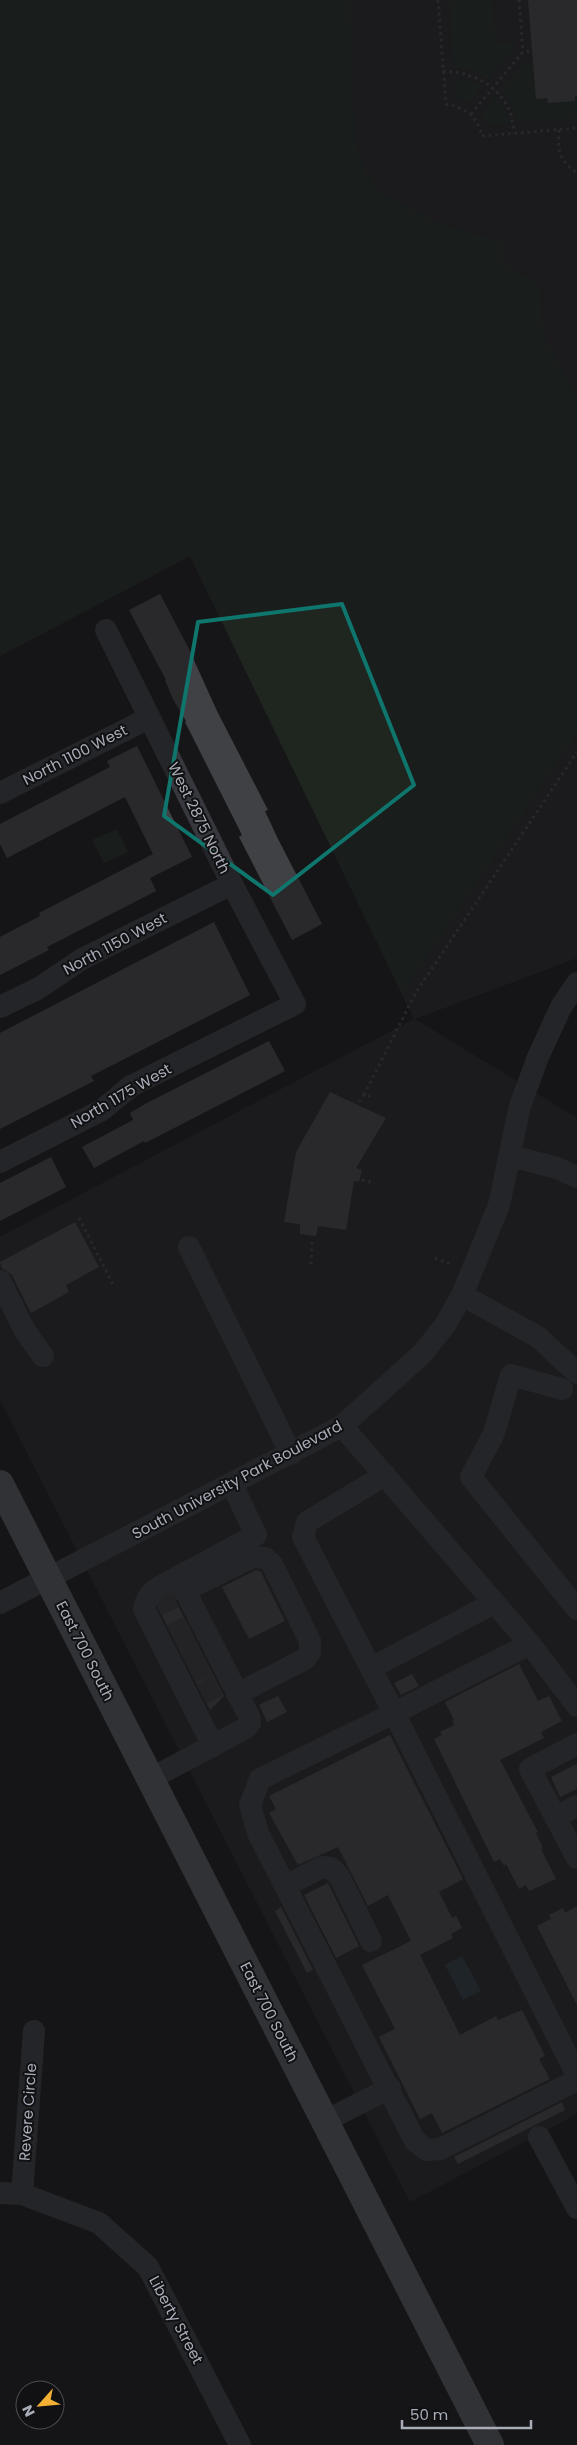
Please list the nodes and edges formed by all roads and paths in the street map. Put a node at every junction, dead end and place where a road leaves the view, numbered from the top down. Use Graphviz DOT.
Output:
graph roads {
  1 [pos="438,0"];
  2 [pos="519,0"];
  3 [pos="532,51"];
  4 [pos="523,52"];
  5 [pos="443,71"];
  6 [pos="493,87"];
  7 [pos="471,114"];
  8 [pos="577,128"];
  9 [pos="559,130"];
  10 [pos="514,133"];
  11 [pos="577,173"];
  12 [pos="106,630"];
  13 [pos="149,718"];
  14 [pos="577,752"];
  15 [pos="0,793"];
  16 [pos="232,884"];
  17 [pos="577,983"];
  18 [pos="295,1004"];
  19 [pos="0,1007"];
  20 [pos="364,1095"];
  21 [pos="374,1097"];
  22 [pos="359,1102"];
  23 [pos="511,1156"];
  24 [pos="0,1162"];
  25 [pos="577,1177"];
  26 [pos="362,1180"];
  27 [pos="375,1183"];
  28 [pos="79,1218"];
  29 [pos="312,1242"];
  30 [pos="189,1247"];
  31 [pos="435,1258"];
  32 [pos="311,1264"];
  33 [pos="453,1265"];
  34 [pos="0,1281"];
  35 [pos="114,1286"];
  36 [pos="462,1295"];
  37 [pos="43,1356"];
  38 [pos="577,1373"];
  39 [pos="562,1389"];
  40 [pos="342,1426"];
  41 [pos="291,1454"];
  42 [pos="385,1475"];
  43 [pos="232,1484"];
  44 [pos="2,1492"];
  45 [pos="256,1535"];
  46 [pos="48,1578"];
  47 [pos="494,1603"];
  48 [pos="0,1604"];
  49 [pos="577,1609"];
  50 [pos="181,1630"];
  51 [pos="530,1644"];
  52 [pos="371,1668"];
  53 [pos="218,1696"];
  54 [pos="577,1706"];
  55 [pos="394,1713"];
  56 [pos="577,1744"];
  57 [pos="213,1746"];
  58 [pos="150,1779"];
  59 [pos="577,1806"];
  60 [pos="555,1817"];
  61 [pos="577,1858"];
  62 [pos="285,1886"];
  63 [pos="371,1942"];
  64 [pos="34,2031"];
  65 [pos="577,2075"];
  66 [pos="577,2080"];
  67 [pos="390,2088"];
  68 [pos="325,2121"];
  69 [pos="539,2137"];
  70 [pos="11,2194"];
  71 [pos="577,2208"];
  72 [pos="236,2444"];
  73 [pos="490,2445"];
  1 -- 5 [label="path"];
  2 -- 4 [label="path"];
  3 -- 4 [label="path"];
  4 -- 6 [label="path"];
  5 -- 6 [label="path"];
  5 -- 7 [label="path"];
  6 -- 7 [label="path"];
  6 -- 10 [label="path"];
  7 -- 10 [label="path"];
  8 -- 9 [label="path"];
  9 -- 10 [label="path"];
  9 -- 11 [label="path"];
  12 -- 13 [label="street, West 2875 North"];
  13 -- 15 [label="street, North 1100 West"];
  13 -- 16 [label="street, West 2875 North"];
  14 -- 20 [label="path"];
  16 -- 18 [label="street, West 2875 North"];
  16 -- 19 [label="street, North 1150 West"];
  17 -- 23 [label="street, South University Park Boulevard"];
  18 -- 24 [label="street, North 1175 West"];
  20 -- 21 [label="path"];
  20 -- 22 [label="path"];
  23 -- 25 [label="street"];
  23 -- 36 [label="street, South University Park Boulevard"];
  26 -- 27 [label="path"];
  28 -- 35 [label="path"];
  29 -- 32 [label="path"];
  30 -- 41 [label="street"];
  31 -- 33 [label="path"];
  34 -- 37 [label="street"];
  36 -- 38 [label="street"];
  36 -- 40 [label="street, South University Park Boulevard"];
  39 -- 49 [label="street"];
  40 -- 41 [label="street, South University Park Boulevard"];
  40 -- 42 [label="street"];
  41 -- 43 [label="street, South University Park Boulevard"];
  42 -- 47 [label="street"];
  42 -- 52 [label="street"];
  43 -- 45 [label="street"];
  43 -- 46 [label="street, South University Park Boulevard"];
  44 -- 46 [label="main road, East 700 South"];
  45 -- 50 [label="street"];
  45 -- 53 [label="street"];
  46 -- 48 [label="street, South University Park Boulevard"];
  46 -- 58 [label="main road, East 700 South"];
  47 -- 51 [label="street"];
  47 -- 52 [label="street"];
  50 -- 53 [label="street"];
  50 -- 53 [label="street"];
  50 -- 53 [label="street"];
  51 -- 54 [label="street"];
  51 -- 55 [label="street"];
  52 -- 55 [label="street"];
  53 -- 57 [label="street"];
  53 -- 57 [label="street"];
  55 -- 62 [label="street"];
  55 -- 65 [label="street"];
  56 -- 60 [label="street"];
  57 -- 58 [label="street"];
  58 -- 68 [label="main road, East 700 South"];
  59 -- 60 [label="street"];
  60 -- 61 [label="street"];
  62 -- 63 [label="street"];
  62 -- 67 [label="street"];
  64 -- 70 [label="street, Revere Circle"];
  66 -- 67 [label="street"];
  67 -- 68 [label="street"];
  68 -- 73 [label="main road, East 700 South"];
  69 -- 71 [label="street"];
  70 -- 72 [label="street, Liberty Street"];
}
